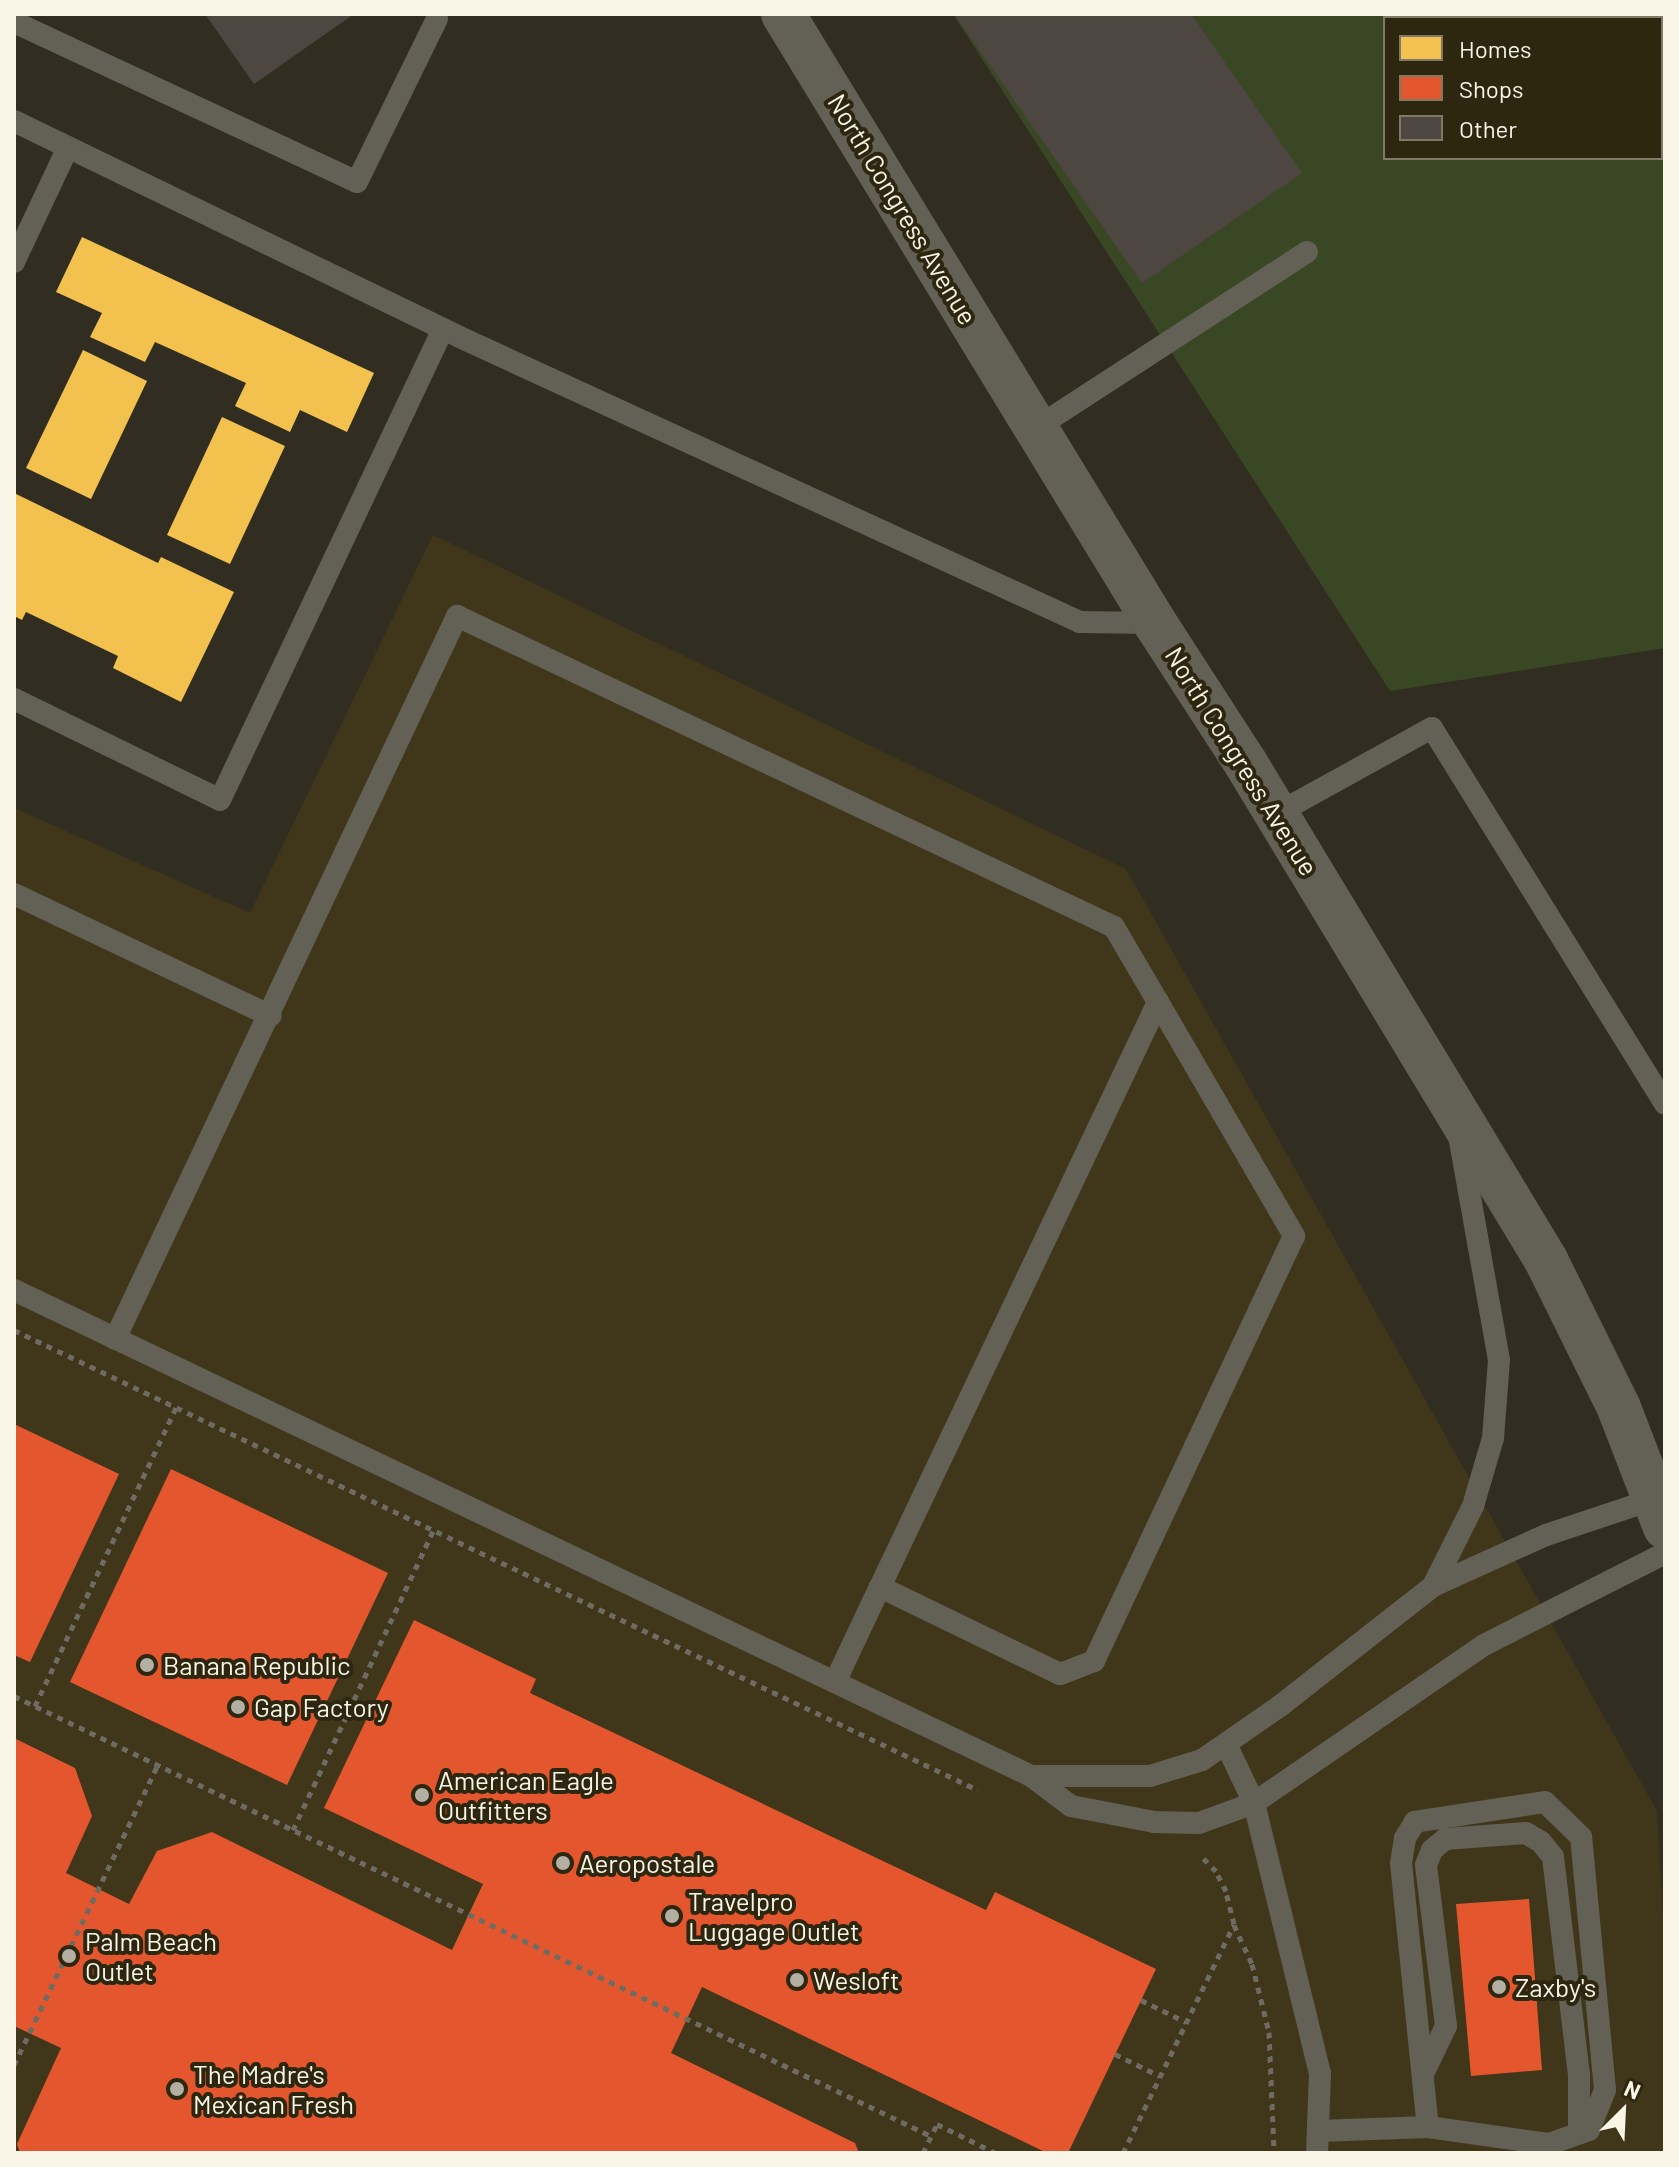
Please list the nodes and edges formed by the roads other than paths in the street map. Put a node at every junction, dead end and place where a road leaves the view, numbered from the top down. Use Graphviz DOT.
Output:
graph roads {
  1 [pos="783,14"];
  2 [pos="437,19"];
  3 [pos="14,22"];
  4 [pos="14,121"];
  5 [pos="68,147"];
  6 [pos="1307,252"];
  7 [pos="14,262"];
  8 [pos="443,329"];
  9 [pos="1036,428"];
  10 [pos="1155,623"];
  11 [pos="14,699"];
  12 [pos="1276,814"];
  13 [pos="14,894"];
  14 [pos="1158,1002"];
  15 [pos="271,1016"];
  16 [pos="1665,1104"];
  17 [pos="1455,1109"];
  18 [pos="14,1290"];
  19 [pos="115,1339"];
  20 [pos="1660,1513"];
  21 [pos="1665,1553"];
  22 [pos="1433,1586"];
  23 [pos="880,1587"];
  24 [pos="835,1682"];
  25 [pos="1226,1744"];
  26 [pos="1031,1776"];
  27 [pos="1254,1803"];
  28 [pos="1423,2075"];
  29 [pos="1428,2127"];
  30 [pos="1579,2133"];
  31 [pos="1317,2142"];
  1 -- 9 [label="street, North Congress Avenue"];
  2 -- 3 [label="lane"];
  4 -- 5 [label="lane"];
  5 -- 7 [label="lane"];
  5 -- 8 [label="lane"];
  6 -- 9 [label="lane"];
  8 -- 10 [label="lane"];
  8 -- 11 [label="lane"];
  9 -- 10 [label="street, North Congress Avenue"];
  10 -- 12 [label="street, North Congress Avenue"];
  12 -- 16 [label="lane"];
  12 -- 17 [label="street, North Congress Avenue"];
  13 -- 15 [label="lane"];
  14 -- 15 [label="lane"];
  14 -- 23 [label="lane"];
  14 -- 23 [label="lane"];
  15 -- 19 [label="lane"];
  17 -- 20 [label="street, North Congress Avenue"];
  17 -- 22 [label="lane"];
  18 -- 19 [label="lane"];
  19 -- 24 [label="lane"];
  20 -- 22 [label="lane"];
  21 -- 27 [label="lane"];
  22 -- 25 [label="lane"];
  23 -- 24 [label="lane"];
  24 -- 26 [label="lane"];
  25 -- 26 [label="lane"];
  25 -- 27 [label="lane"];
  26 -- 27 [label="lane"];
  27 -- 31 [label="lane"];
  28 -- 29 [label="lane"];
  28 -- 30 [label="lane"];
  28 -- 30 [label="lane"];
  29 -- 30 [label="lane"];
  29 -- 31 [label="lane"];
}
